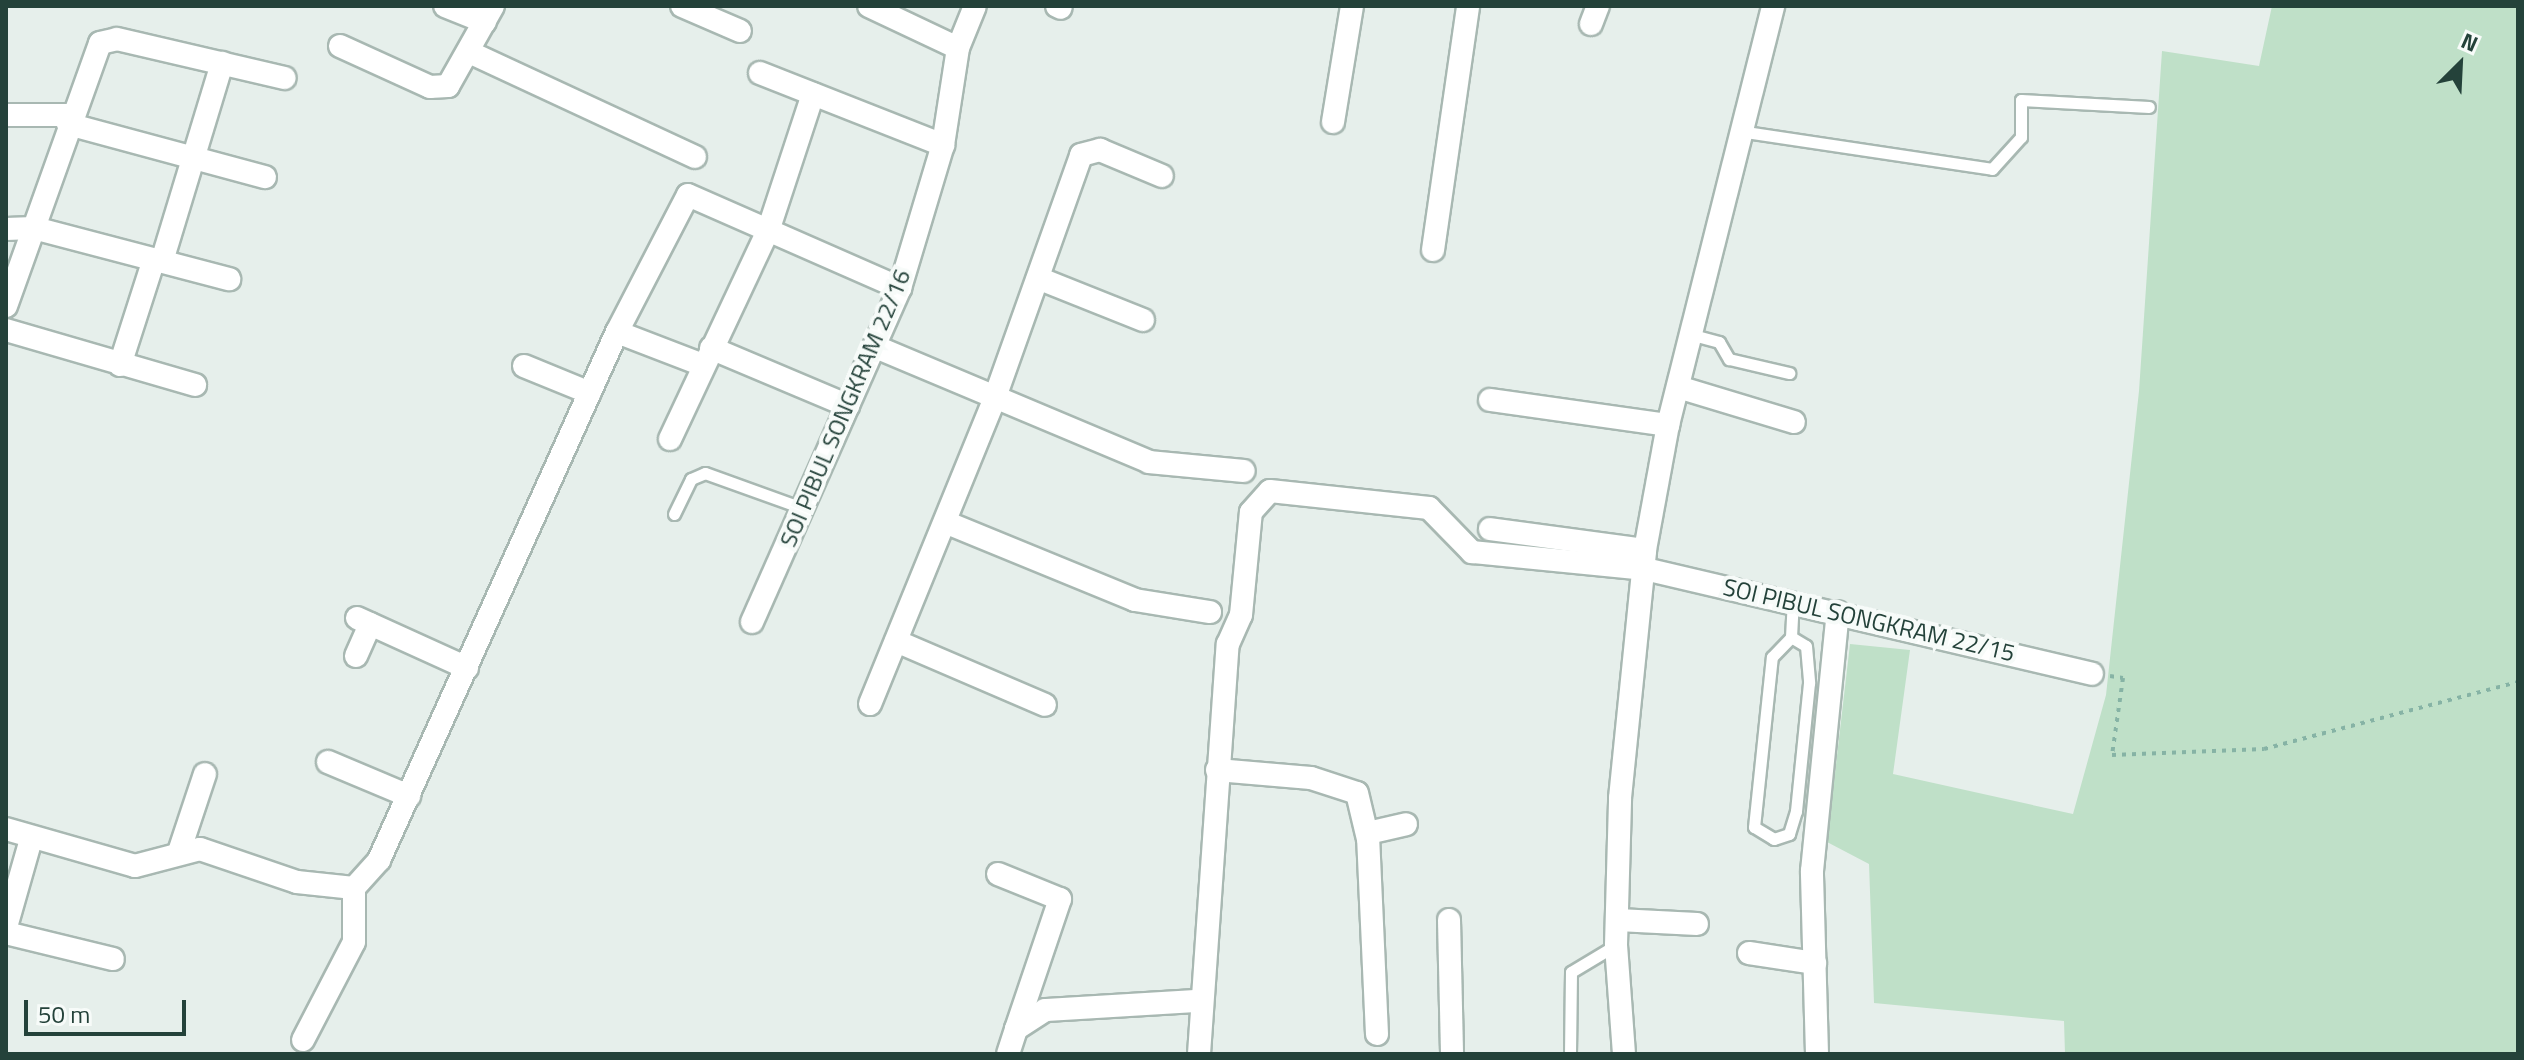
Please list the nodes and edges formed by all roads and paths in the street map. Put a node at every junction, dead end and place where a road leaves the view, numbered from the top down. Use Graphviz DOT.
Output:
graph roads {
  1 [pos="445,6"];
  2 [pos="682,6"];
  3 [pos="869,6"];
  4 [pos="975,6"];
  5 [pos="1352,6"];
  6 [pos="1468,6"];
  7 [pos="1773,6"];
  8 [pos="489,14"];
  9 [pos="740,31"];
  10 [pos="340,46"];
  11 [pos="958,48"];
  12 [pos="469,52"];
  13 [pos="222,63"];
  14 [pos="760,73"];
  15 [pos="285,78"];
  16 [pos="813,94"];
  17 [pos="2149,107"];
  18 [pos="6,115"];
  19 [pos="70,120"];
  20 [pos="1333,122"];
  21 [pos="1738,131"];
  22 [pos="943,145"];
  23 [pos="695,157"];
  24 [pos="194,159"];
  25 [pos="1162,176"];
  26 [pos="265,177"];
  27 [pos="34,228"];
  28 [pos="6,229"];
  29 [pos="768,231"];
  30 [pos="1433,250"];
  31 [pos="158,260"];
  32 [pos="1038,278"];
  33 [pos="229,279"];
  34 [pos="900,288"];
  35 [pos="6,306"];
  36 [pos="1143,320"];
  37 [pos="6,330"];
  38 [pos="617,332"];
  39 [pos="1693,335"];
  40 [pos="876,347"];
  41 [pos="707,356"];
  42 [pos="120,365"];
  43 [pos="524,366"];
  44 [pos="1789,373"];
  45 [pos="195,385"];
  46 [pos="1678,387"];
  47 [pos="590,393"];
  48 [pos="994,400"];
  49 [pos="1490,400"];
  50 [pos="848,406"];
  51 [pos="1794,422"];
  52 [pos="1668,425"];
  53 [pos="670,439"];
  54 [pos="1244,471"];
  55 [pos="802,508"];
  56 [pos="674,514"];
  57 [pos="945,522"];
  58 [pos="1490,529"];
  59 [pos="1645,560"];
  60 [pos="1793,604"];
  61 [pos="1210,612"];
  62 [pos="1838,612"];
  63 [pos="752,622"];
  64 [pos="1791,637"];
  65 [pos="896,641"];
  66 [pos="356,656"];
  67 [pos="467,668"];
  68 [pos="2092,674"];
  69 [pos="2518,682"];
  70 [pos="870,704"];
  71 [pos="1045,705"];
  72 [pos="328,762"];
  73 [pos="1217,770"];
  74 [pos="205,774"];
  75 [pos="409,796"];
  76 [pos="1406,824"];
  77 [pos="6,829"];
  78 [pos="31,839"];
  79 [pos="1368,839"];
  80 [pos="179,852"];
  81 [pos="998,874"];
  82 [pos="354,888"];
  83 [pos="8,904"];
  84 [pos="1449,920"];
  85 [pos="1618,920"];
  86 [pos="1697,924"];
  87 [pos="6,927"];
  88 [pos="6,933"];
  89 [pos="1616,945"];
  90 [pos="1749,953"];
  91 [pos="113,959"];
  92 [pos="1815,963"];
  93 [pos="1197,1001"];
  94 [pos="1016,1029"];
  95 [pos="1377,1034"];
  96 [pos="303,1040"];
  97 [pos="1008,1054"];
  98 [pos="1199,1054"];
  99 [pos="1452,1054"];
  100 [pos="1570,1054"];
  101 [pos="1624,1054"];
  102 [pos="1817,1054"];
  1 -- 8 [label="street"];
  2 -- 9 [label="street"];
  3 -- 11 [label="street"];
  4 -- 11 [label="street, SOI PIBUL SONGKRAM 22/16"];
  5 -- 20 [label="street"];
  6 -- 30 [label="street"];
  7 -- 21 [label="street"];
  8 -- 12 [label="street"];
  10 -- 12 [label="street"];
  11 -- 22 [label="street, SOI PIBUL SONGKRAM 22/16"];
  12 -- 23 [label="street"];
  13 -- 15 [label="street"];
  13 -- 19 [label="street"];
  13 -- 24 [label="street"];
  14 -- 16 [label="street"];
  16 -- 22 [label="street"];
  16 -- 29 [label="street"];
  17 -- 21 [label="lane"];
  18 -- 19 [label="street"];
  19 -- 24 [label="street"];
  19 -- 27 [label="street"];
  21 -- 39 [label="street"];
  22 -- 34 [label="street, SOI PIBUL SONGKRAM 22/16"];
  24 -- 26 [label="street"];
  24 -- 31 [label="street"];
  25 -- 32 [label="street"];
  27 -- 28 [label="street"];
  27 -- 31 [label="street"];
  27 -- 35 [label="street"];
  29 -- 34 [label="street"];
  29 -- 38 [label="street"];
  29 -- 41 [label="street"];
  31 -- 33 [label="street"];
  31 -- 42 [label="street"];
  32 -- 36 [label="street"];
  32 -- 48 [label="street"];
  34 -- 40 [label="street, SOI PIBUL SONGKRAM 22/16"];
  37 -- 42 [label="street"];
  38 -- 41 [label="street"];
  38 -- 47 [label="street"];
  39 -- 44 [label="lane"];
  39 -- 46 [label="street"];
  40 -- 48 [label="street"];
  40 -- 50 [label="street, SOI PIBUL SONGKRAM 22/16"];
  41 -- 50 [label="street"];
  41 -- 53 [label="street"];
  42 -- 45 [label="street"];
  43 -- 47 [label="street"];
  46 -- 51 [label="street"];
  46 -- 52 [label="street"];
  47 -- 67 [label="street"];
  48 -- 54 [label="street"];
  48 -- 57 [label="street"];
  49 -- 52 [label="street"];
  50 -- 55 [label="street, SOI PIBUL SONGKRAM 22/16"];
  52 -- 59 [label="street"];
  55 -- 56 [label="lane"];
  55 -- 63 [label="street, SOI PIBUL SONGKRAM 22/16"];
  57 -- 61 [label="street"];
  57 -- 65 [label="street"];
  58 -- 59 [label="street"];
  59 -- 60 [label="street, SOI PIBUL SONGKRAM 22/15"];
  59 -- 73 [label="street"];
  59 -- 85 [label="street"];
  60 -- 62 [label="street, SOI PIBUL SONGKRAM 22/15"];
  60 -- 64 [label="lane"];
  62 -- 68 [label="street, SOI PIBUL SONGKRAM 22/15"];
  62 -- 92 [label="street"];
  64 -- 64 [label="lane"];
  65 -- 70 [label="street"];
  65 -- 71 [label="street"];
  66 -- 67 [label="street"];
  67 -- 75 [label="street"];
  68 -- 69 [label="path"];
  72 -- 75 [label="street"];
  73 -- 79 [label="street"];
  73 -- 93 [label="street"];
  74 -- 80 [label="street"];
  75 -- 82 [label="street"];
  76 -- 79 [label="street"];
  77 -- 78 [label="street"];
  78 -- 80 [label="street"];
  78 -- 83 [label="street"];
  79 -- 95 [label="street"];
  80 -- 82 [label="street"];
  81 -- 94 [label="street"];
  82 -- 96 [label="street"];
  83 -- 87 [label="street"];
  84 -- 99 [label="street"];
  85 -- 86 [label="street"];
  85 -- 89 [label="street"];
  88 -- 91 [label="street"];
  89 -- 100 [label="lane"];
  89 -- 101 [label="street"];
  90 -- 92 [label="street"];
  92 -- 102 [label="street"];
  93 -- 94 [label="street"];
  93 -- 98 [label="street"];
  94 -- 97 [label="street"];
}
